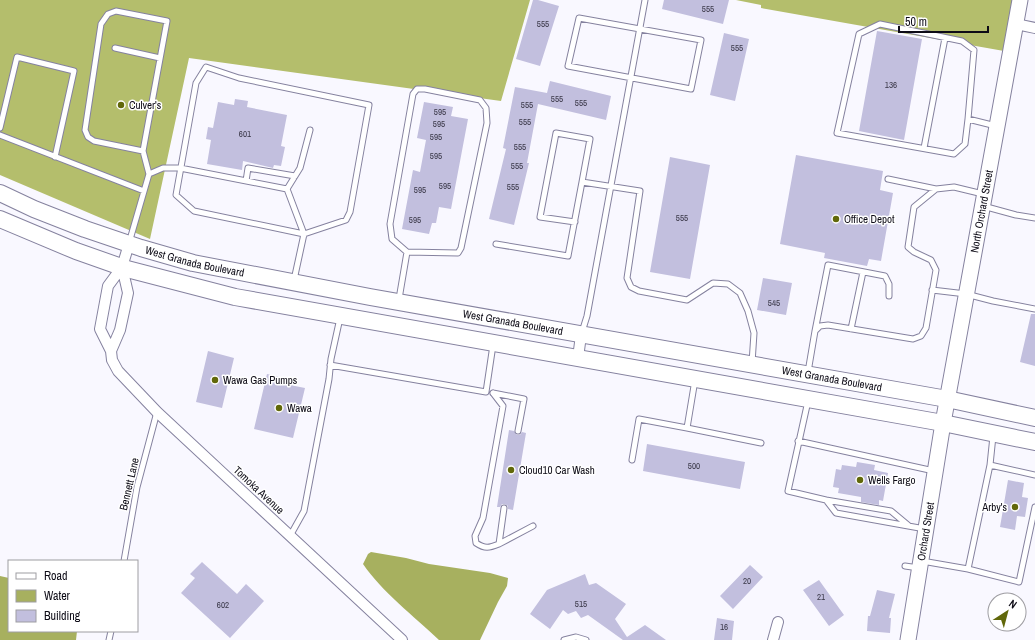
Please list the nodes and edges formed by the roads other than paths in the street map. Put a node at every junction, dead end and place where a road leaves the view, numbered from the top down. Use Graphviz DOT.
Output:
graph roads {
  1 [pos="645,0"];
  2 [pos="1020,0"];
  3 [pos="1016,24"];
  4 [pos="1035,28"];
  5 [pos="640,29"];
  6 [pos="945,38"];
  7 [pos="115,48"];
  8 [pos="160,58"];
  9 [pos="631,78"];
  10 [pos="968,119"];
  11 [pos="997,126"];
  12 [pos="0,128"];
  13 [pos="310,130"];
  14 [pos="0,135"];
  15 [pos="924,148"];
  16 [pos="143,151"];
  17 [pos="55,157"];
  18 [pos="180,168"];
  19 [pos="149,174"];
  20 [pos="295,176"];
  21 [pos="888,179"];
  22 [pos="246,181"];
  23 [pos="582,182"];
  24 [pos="611,186"];
  25 [pos="287,189"];
  26 [pos="936,189"];
  27 [pos="144,191"];
  28 [pos="0,193"];
  29 [pos="983,200"];
  30 [pos="1035,218"];
  31 [pos="0,219"];
  32 [pos="575,222"];
  33 [pos="304,234"];
  34 [pos="128,244"];
  35 [pos="496,244"];
  36 [pos="407,252"];
  37 [pos="122,267"];
  38 [pos="863,272"];
  39 [pos="294,283"];
  40 [pos="932,290"];
  41 [pos="966,294"];
  42 [pos="889,296"];
  43 [pos="399,302"];
  44 [pos="1035,309"];
  45 [pos="340,316"];
  46 [pos="851,329"];
  47 [pos="815,331"];
  48 [pos="581,335"];
  49 [pos="493,343"];
  50 [pos="111,350"];
  51 [pos="578,358"];
  52 [pos="330,365"];
  53 [pos="752,365"];
  54 [pos="808,375"];
  55 [pos="695,379"];
  56 [pos="486,392"];
  57 [pos="493,393"];
  58 [pos="808,399"];
  59 [pos="947,399"];
  60 [pos="157,412"];
  61 [pos="1035,418"];
  62 [pos="943,423"];
  63 [pos="687,428"];
  64 [pos="518,432"];
  65 [pos="993,433"];
  66 [pos="798,441"];
  67 [pos="1035,442"];
  68 [pos="761,443"];
  69 [pos="632,460"];
  70 [pos="990,465"];
  71 [pos="935,471"];
  72 [pos="1035,475"];
  73 [pos="826,500"];
  74 [pos="504,508"];
  75 [pos="1035,508"];
  76 [pos="533,526"];
  77 [pos="910,527"];
  78 [pos="926,529"];
  79 [pos="290,536"];
  80 [pos="498,544"];
  81 [pos="124,560"];
  82 [pos="920,564"];
  83 [pos="905,566"];
  84 [pos="968,569"];
  85 [pos="778,622"];
  86 [pos="402,640"];
  87 [pos="564,640"];
  88 [pos="586,640"];
  89 [pos="774,640"];
  90 [pos="908,640"];
  1 -- 5 [label="lane"];
  2 -- 3 [label="street, North Orchard Street"];
  3 -- 4 [label="street"];
  3 -- 11 [label="street, North Orchard Street"];
  5 -- 9 [label="lane"];
  5 -- 9 [label="lane"];
  5 -- 9 [label="lane"];
  6 -- 10 [label="lane"];
  6 -- 15 [label="lane"];
  6 -- 15 [label="lane"];
  7 -- 8 [label="lane"];
  8 -- 16 [label="lane"];
  8 -- 16 [label="lane"];
  9 -- 24 [label="lane"];
  10 -- 11 [label="lane"];
  10 -- 15 [label="lane"];
  11 -- 29 [label="street, North Orchard Street"];
  12 -- 17 [label="lane"];
  13 -- 20 [label="lane"];
  14 -- 17 [label="lane"];
  16 -- 19 [label="lane"];
  17 -- 27 [label="lane"];
  18 -- 19 [label="lane"];
  18 -- 22 [label="lane"];
  18 -- 33 [label="lane"];
  18 -- 33 [label="lane"];
  19 -- 27 [label="lane"];
  20 -- 22 [label="lane"];
  20 -- 25 [label="lane"];
  21 -- 26 [label="lane"];
  22 -- 25 [label="lane"];
  23 -- 24 [label="lane"];
  23 -- 32 [label="lane"];
  23 -- 32 [label="lane"];
  24 -- 48 [label="lane"];
  24 -- 53 [label="lane"];
  25 -- 33 [label="lane"];
  26 -- 29 [label="lane"];
  26 -- 40 [label="lane"];
  27 -- 34 [label="lane"];
  28 -- 34 [label="main road, West Granada Boulevard"];
  29 -- 30 [label="lane"];
  29 -- 41 [label="street, North Orchard Street"];
  31 -- 37 [label="main road"];
  32 -- 35 [label="lane"];
  33 -- 39 [label="lane"];
  34 -- 37 [label="street, Tomoka Avenue"];
  34 -- 39 [label="main road, West Granada Boulevard"];
  36 -- 36 [label="lane"];
  36 -- 43 [label="lane"];
  37 -- 45 [label="main road"];
  37 -- 50 [label="street, Tomoka Avenue"];
  37 -- 50 [label="street, Tomoka Avenue"];
  38 -- 42 [label="lane"];
  38 -- 46 [label="lane"];
  38 -- 47 [label="lane"];
  39 -- 43 [label="main road, West Granada Boulevard"];
  40 -- 41 [label="lane"];
  40 -- 46 [label="lane"];
  41 -- 44 [label="lane"];
  41 -- 59 [label="street, North Orchard Street"];
  43 -- 48 [label="main road, West Granada Boulevard"];
  45 -- 49 [label="main road"];
  45 -- 52 [label="lane"];
  46 -- 47 [label="lane"];
  47 -- 54 [label="lane"];
  48 -- 51 [label="street"];
  48 -- 53 [label="main road, West Granada Boulevard"];
  49 -- 51 [label="main road"];
  49 -- 56 [label="lane"];
  50 -- 60 [label="street, Tomoka Avenue"];
  51 -- 55 [label="main road"];
  52 -- 56 [label="lane"];
  52 -- 79 [label="lane"];
  53 -- 54 [label="main road, West Granada Boulevard"];
  54 -- 59 [label="main road, West Granada Boulevard"];
  55 -- 58 [label="main road"];
  55 -- 63 [label="lane"];
  56 -- 57 [label="lane"];
  57 -- 64 [label="lane"];
  57 -- 80 [label="lane"];
  58 -- 62 [label="main road"];
  58 -- 66 [label="lane"];
  59 -- 61 [label="main road, West Granada Boulevard"];
  59 -- 62 [label="street, North Orchard Street"];
  60 -- 79 [label="street, Tomoka Avenue"];
  60 -- 81 [label="lane, Bennett Lane"];
  62 -- 65 [label="main road"];
  62 -- 71 [label="street, Orchard Street"];
  63 -- 68 [label="lane"];
  63 -- 69 [label="lane"];
  65 -- 67 [label="main road"];
  65 -- 70 [label="lane"];
  66 -- 71 [label="lane"];
  66 -- 73 [label="lane"];
  70 -- 72 [label="lane"];
  70 -- 84 [label="lane"];
  71 -- 78 [label="street, Orchard Street"];
  73 -- 77 [label="lane"];
  73 -- 77 [label="lane"];
  74 -- 80 [label="lane"];
  75 -- 84 [label="lane"];
  76 -- 80 [label="lane"];
  77 -- 78 [label="lane"];
  78 -- 82 [label="street, Orchard Street"];
  79 -- 86 [label="street, Tomoka Avenue"];
  82 -- 83 [label="lane"];
  82 -- 84 [label="lane"];
  82 -- 90 [label="street, Orchard Street"];
  85 -- 89 [label="street"];
  87 -- 88 [label="lane"];
}
